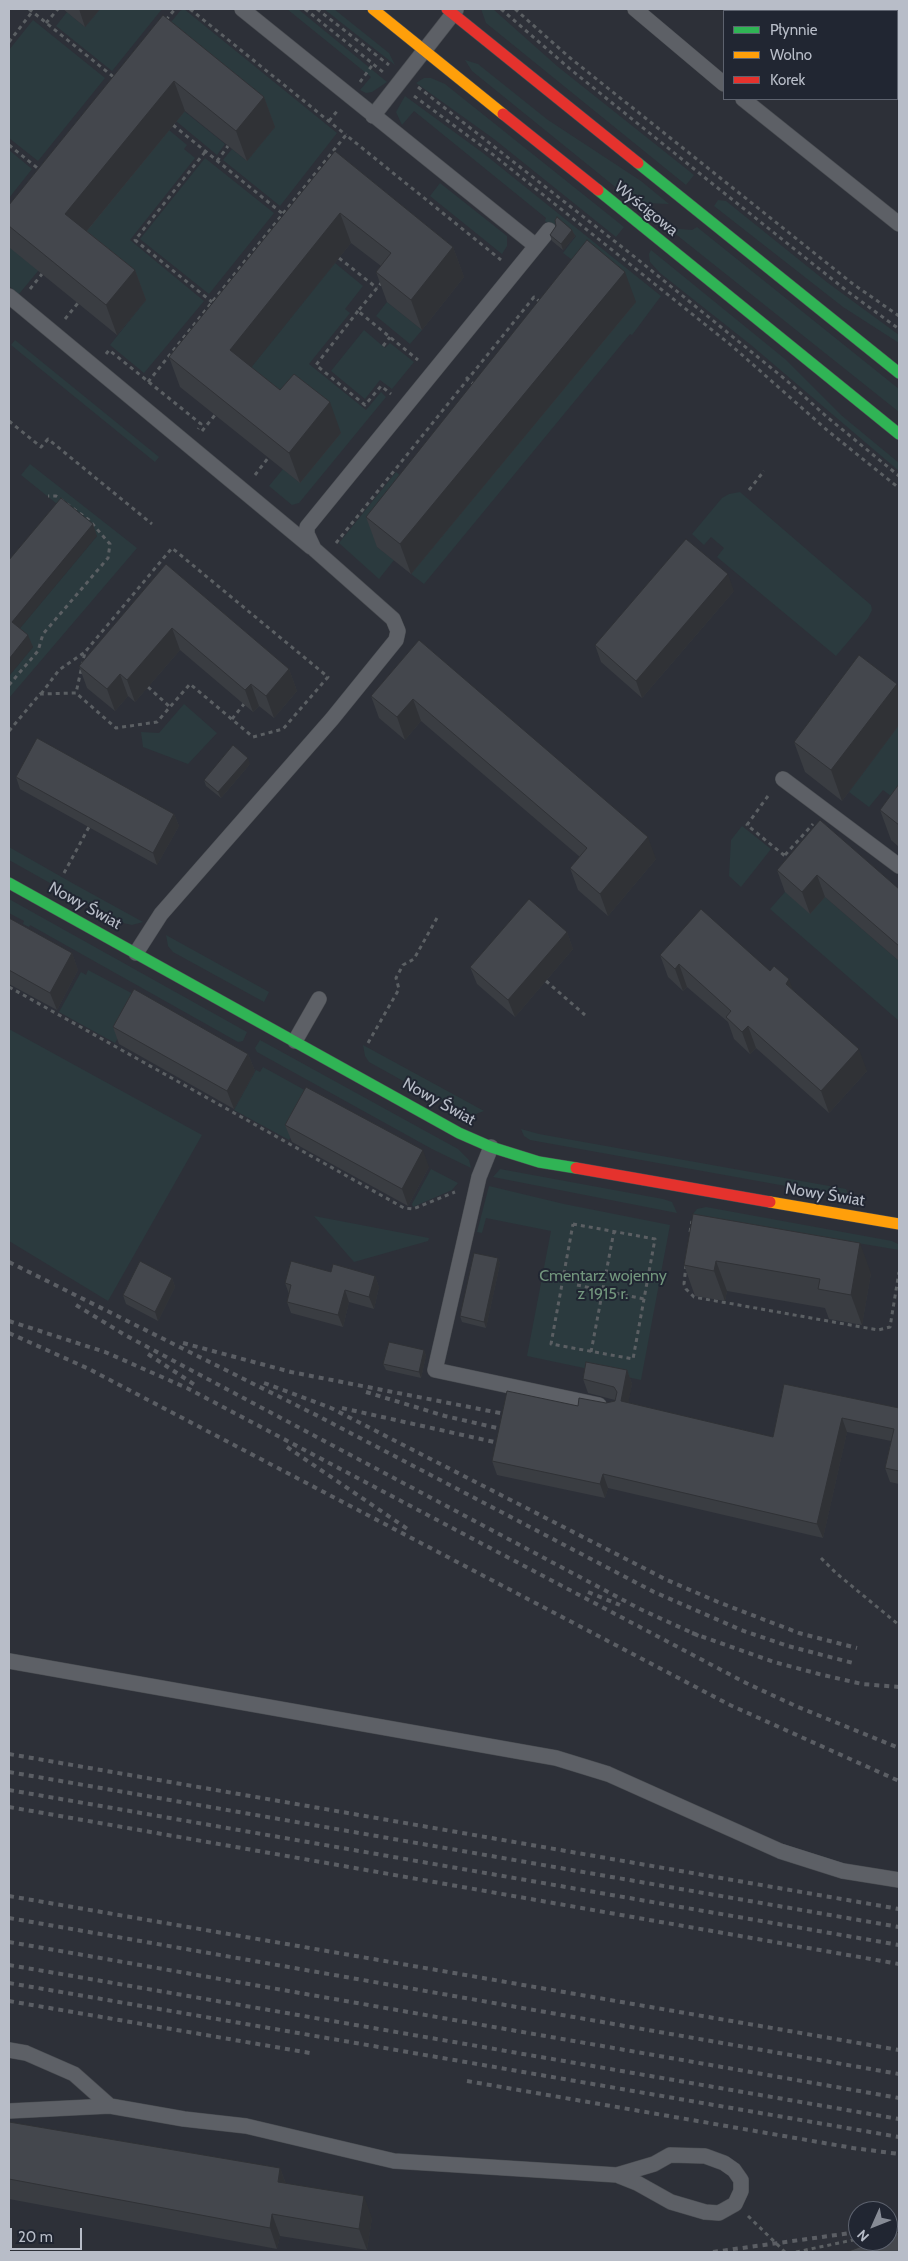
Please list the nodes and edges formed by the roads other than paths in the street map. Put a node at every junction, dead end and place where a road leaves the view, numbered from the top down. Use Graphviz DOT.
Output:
graph roads {
  1 [pos="242,9"];
  2 [pos="373,9"];
  3 [pos="635,9"];
  4 [pos="453,10"];
  5 [pos="424,50"];
  6 [pos="723,83"];
  7 [pos="744,100"];
  8 [pos="373,116"];
  9 [pos="899,224"];
  10 [pos="549,230"];
  11 [pos="536,246"];
  12 [pos="9,296"];
  13 [pos="899,373"];
  14 [pos="899,434"];
  15 [pos="320,555"];
  16 [pos="783,779"];
  17 [pos="899,866"];
  18 [pos="9,883"];
  19 [pos="136,953"];
  20 [pos="318,999"];
  21 [pos="295,1041"];
  22 [pos="491,1147"];
  23 [pos="899,1224"];
  24 [pos="613,1408"];
  25 [pos="9,1661"];
  26 [pos="899,1880"];
  27 [pos="9,2050"];
  28 [pos="110,2106"];
  29 [pos="9,2111"];
  30 [pos="617,2175"];
  1 -- 8 [label="lane"];
  2 -- 5 [label="main road, Wyścigowa"];
  3 -- 6 [label="lane"];
  4 -- 5 [label="lane"];
  4 -- 13 [label="main road, Wyścigowa"];
  5 -- 8 [label="lane"];
  5 -- 14 [label="main road, Wyścigowa"];
  7 -- 9 [label="lane"];
  8 -- 11 [label="lane"];
  10 -- 11 [label="lane"];
  11 -- 15 [label="lane"];
  12 -- 15 [label="lane"];
  15 -- 19 [label="lane"];
  16 -- 17 [label="lane"];
  18 -- 19 [label="main road, Nowy Świat"];
  19 -- 21 [label="main road, Nowy Świat"];
  20 -- 21 [label="lane"];
  21 -- 22 [label="main road, Nowy Świat"];
  22 -- 23 [label="main road, Nowy Świat"];
  22 -- 24 [label="lane"];
  25 -- 26 [label="lane"];
  27 -- 28 [label="lane"];
  28 -- 29 [label="lane"];
  28 -- 30 [label="lane"];
  30 -- 30 [label="lane"];
}
